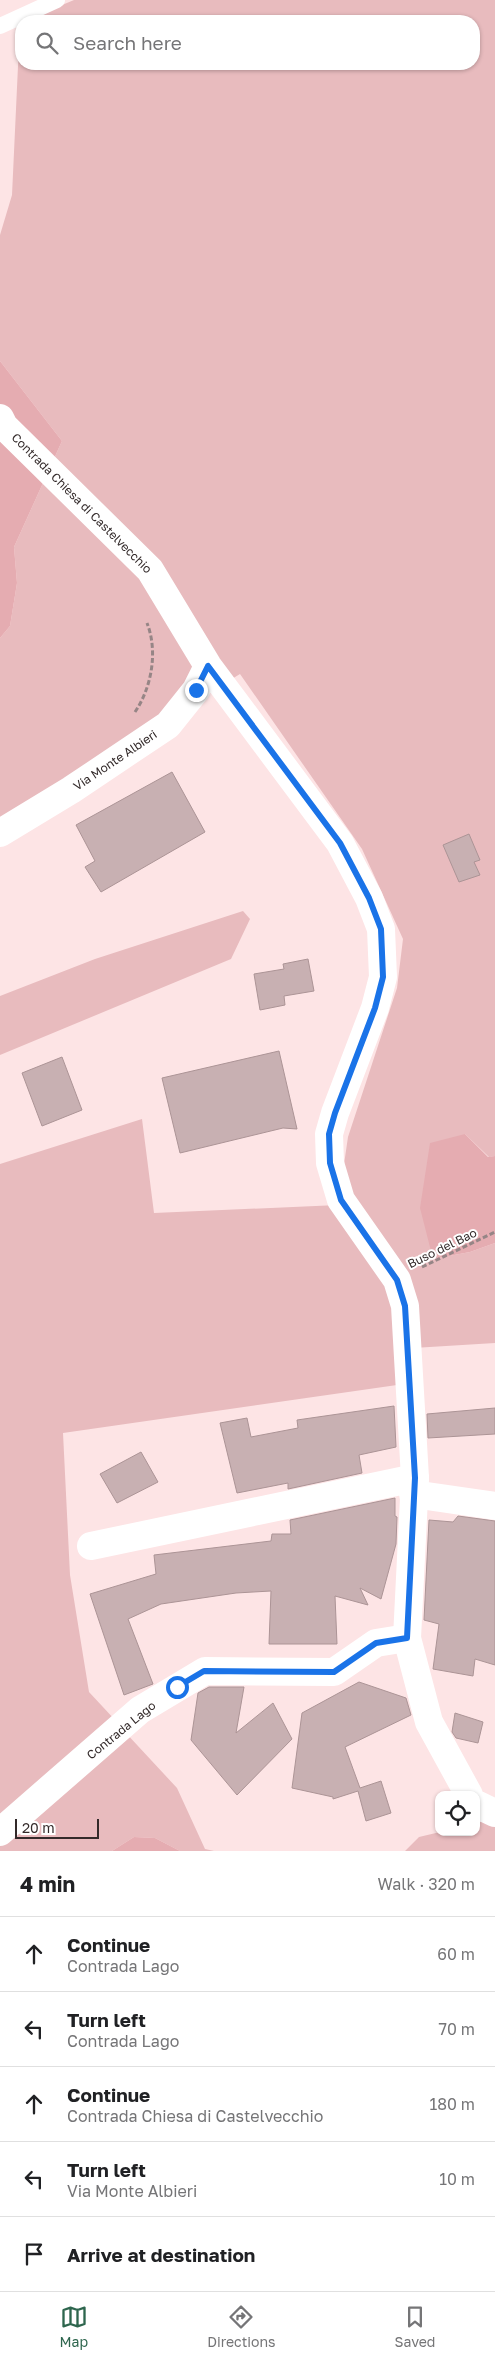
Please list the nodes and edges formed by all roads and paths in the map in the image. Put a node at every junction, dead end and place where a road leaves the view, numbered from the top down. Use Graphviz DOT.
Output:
graph roads {
  1 [pos="57,0"];
  2 [pos="24,15"];
  3 [pos="15,19"];
  4 [pos="0,26"];
  5 [pos="0,418"];
  6 [pos="146,621"];
  7 [pos="208,666"];
  8 [pos="134,714"];
  9 [pos="0,832"];
  10 [pos="495,1232"];
  11 [pos="397,1280"];
  12 [pos="414,1486"];
  13 [pos="495,1506"];
  14 [pos="91,1546"];
  15 [pos="407,1638"];
  16 [pos="467,1791"];
  17 [pos="480,1806"];
  18 [pos="495,1813"];
  19 [pos="0,1832"];
  1 -- 2 [label="lane"];
  3 -- 4 [label="lane"];
  5 -- 7 [label="street, Contrada Chiesa di Castelvecchio"];
  6 -- 8 [label="path"];
  7 -- 9 [label="street, Via Monte Albieri"];
  7 -- 11 [label="street, Contrada Chiesa di Castelvecchio"];
  10 -- 11 [label="path, Buso del Bao"];
  11 -- 12 [label="street, Contrada Chiesa di Castelvecchio"];
  12 -- 13 [label="street"];
  12 -- 14 [label="street"];
  12 -- 15 [label="street"];
  15 -- 16 [label="street"];
  15 -- 19 [label="street, Contrada Lago"];
  17 -- 18 [label="street"];
}
